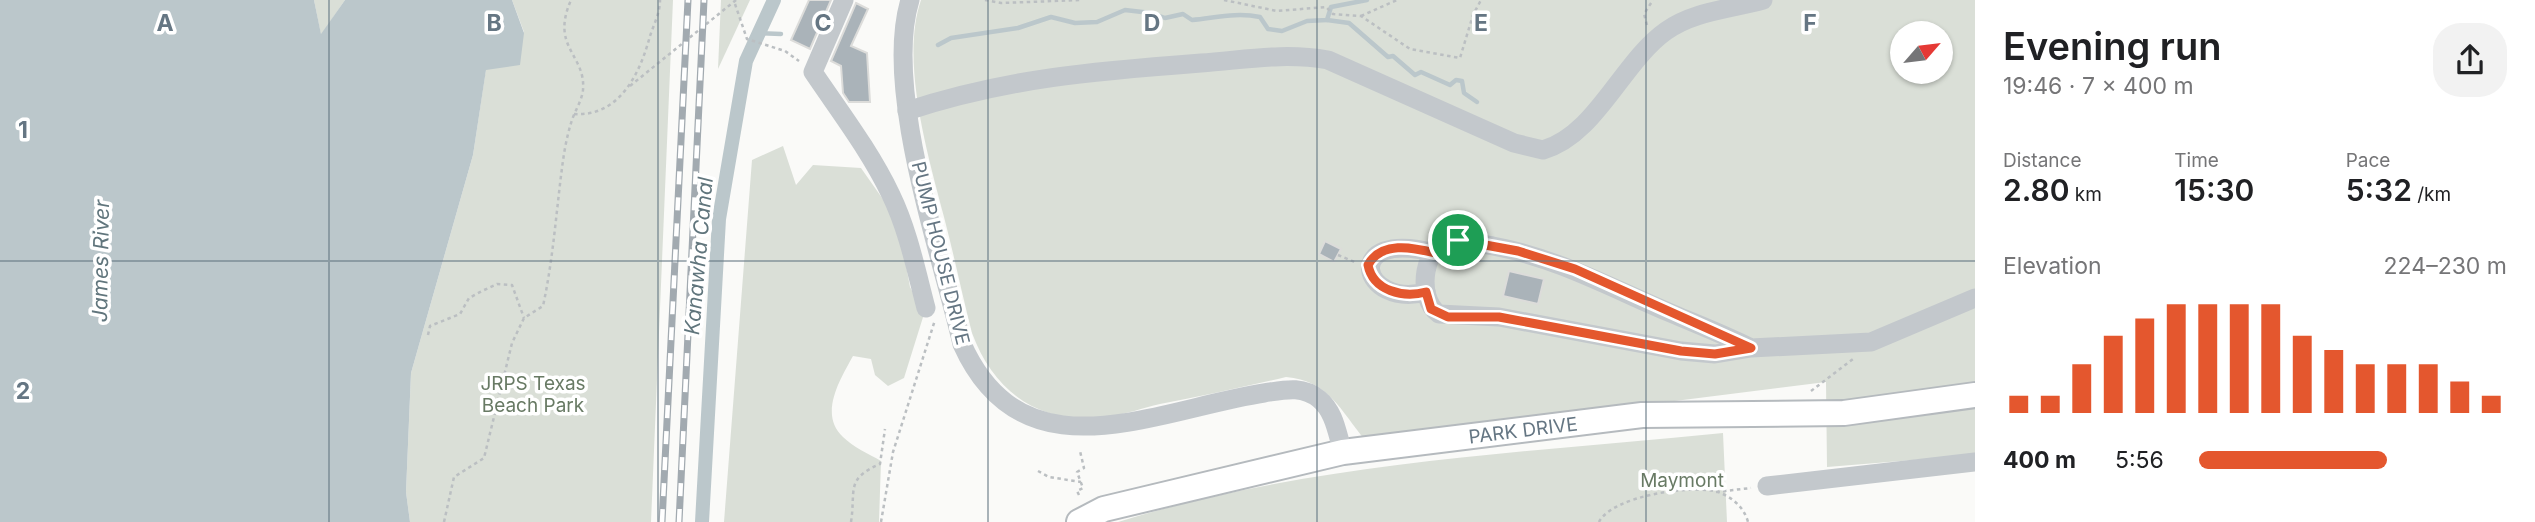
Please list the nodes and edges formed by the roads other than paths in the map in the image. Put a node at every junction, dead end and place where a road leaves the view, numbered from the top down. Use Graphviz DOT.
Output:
graph roads {
  1 [pos="845,0"];
  2 [pos="910,0"];
  3 [pos="1763,0"];
  4 [pos="907,111"];
  5 [pos="1435,253"];
  6 [pos="1426,292"];
  7 [pos="1975,298"];
  8 [pos="926,308"];
  9 [pos="1751,348"];
  10 [pos="1975,395"];
  11 [pos="1343,452"];
  12 [pos="1975,462"];
  13 [pos="1767,486"];
  14 [pos="1079,522"];
  1 -- 8 [label="street"];
  2 -- 4 [label="street, PUMP HOUSE DRIVE"];
  3 -- 4 [label="street"];
  4 -- 11 [label="street, PUMP HOUSE DRIVE"];
  5 -- 6 [label="street"];
  5 -- 6 [label="street"];
  5 -- 9 [label="street"];
  6 -- 9 [label="street"];
  7 -- 9 [label="street"];
  10 -- 11 [label="main road, PARK DRIVE"];
  11 -- 14 [label="main road, PARK DRIVE"];
  12 -- 13 [label="street"];
}
